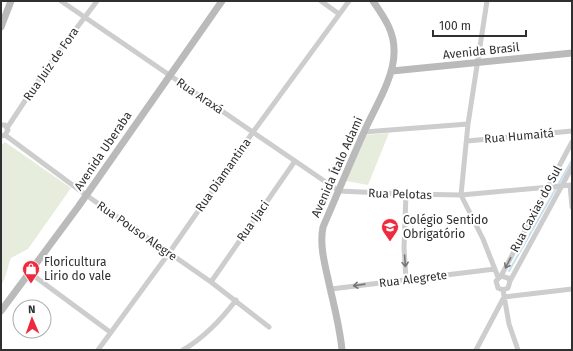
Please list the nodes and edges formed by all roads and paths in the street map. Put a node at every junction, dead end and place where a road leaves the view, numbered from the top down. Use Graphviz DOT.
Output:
graph roads {
  1 [pos="11,1"];
  2 [pos="61,1"];
  3 [pos="96,1"];
  4 [pos="222,1"];
  5 [pos="322,1"];
  6 [pos="349,1"];
  7 [pos="373,1"];
  8 [pos="487,1"];
  9 [pos="339,14"];
  10 [pos="84,18"];
  11 [pos="1,28"];
  12 [pos="572,53"];
  13 [pos="478,62"];
  14 [pos="392,72"];
  15 [pos="169,75"];
  16 [pos="468,124"];
  17 [pos="1,125"];
  18 [pos="7,128"];
  19 [pos="572,131"];
  20 [pos="253,132"];
  21 [pos="364,132"];
  22 [pos="2,136"];
  23 [pos="467,140"];
  24 [pos="572,142"];
  25 [pos="295,161"];
  26 [pos="572,167"];
  27 [pos="571,185"];
  28 [pos="560,186"];
  29 [pos="548,187"];
  30 [pos="339,191"];
  31 [pos="406,194"];
  32 [pos="86,195"];
  33 [pos="460,195"];
  34 [pos="572,207"];
  35 [pos="169,253"];
  36 [pos="495,269"];
  37 [pos="30,273"];
  38 [pos="500,277"];
  39 [pos="406,279"];
  40 [pos="510,281"];
  41 [pos="211,282"];
  42 [pos="331,289"];
  43 [pos="572,289"];
  44 [pos="503,290"];
  45 [pos="504,297"];
  46 [pos="236,300"];
  47 [pos="1,311"];
  48 [pos="269,327"];
  49 [pos="110,332"];
  50 [pos="98,350"];
  51 [pos="183,350"];
  52 [pos="342,350"];
  53 [pos="476,350"];
  54 [pos="518,350"];
  1 -- 11 [label="street"];
  2 -- 10 [label="street, Rua Araxá"];
  3 -- 10 [label="street, Rua Juiz de Fora"];
  4 -- 15 [label="street, Avenida Uberaba"];
  5 -- 9 [label="street"];
  6 -- 9 [label="street, Rua Diamantina"];
  7 -- 14 [label="street, Avenida Ítalo Adami"];
  8 -- 13 [label="street"];
  9 -- 20 [label="street, Rua Diamantina"];
  10 -- 15 [label="street, Rua Araxá"];
  10 -- 18 [label="street, Rua Juiz de Fora"];
  12 -- 13 [label="street, Avenida Brasil"];
  13 -- 14 [label="street, Avenida Brasil"];
  13 -- 16 [label="street"];
  14 -- 21 [label="street, Avenida Ítalo Adami"];
  15 -- 20 [label="street, Rua Araxá"];
  15 -- 32 [label="street, Avenida Uberaba"];
  16 -- 21 [label="street"];
  16 -- 23 [label="street"];
  17 -- 18 [label="street"];
  18 -- 22 [label="street, Rua Juiz de Fora"];
  19 -- 23 [label="street, Rua Humaitá"];
  20 -- 25 [label="street, Rua Araxá"];
  20 -- 35 [label="street, Rua Diamantina"];
  21 -- 30 [label="street, Avenida Ítalo Adami"];
  22 -- 32 [label="street, Rua Pouso Alegre"];
  23 -- 33 [label="street"];
  24 -- 29 [label="street, Rua Caxias do Sul"];
  25 -- 30 [label="street, Rua Araxá"];
  25 -- 41 [label="street, Rua Ijaci"];
  26 -- 28 [label="street, Rua Caxias do Sul"];
  27 -- 28 [label="street, Rua Pelotas"];
  27 -- 34 [label="street"];
  28 -- 29 [label="street, Rua Pelotas"];
  28 -- 40 [label="street, Rua Caxias do Sul"];
  29 -- 33 [label="street, Rua Pelotas"];
  29 -- 38 [label="street, Rua Caxias do Sul, one-way"];
  30 -- 31 [label="street, Rua Pelotas"];
  30 -- 42 [label="street, Avenida Ítalo Adami"];
  31 -- 33 [label="street, Rua Pelotas"];
  31 -- 39 [label="street, one-way"];
  32 -- 35 [label="street, Rua Pouso Alegre"];
  32 -- 37 [label="street, Avenida Uberaba"];
  33 -- 36 [label="street"];
  35 -- 41 [label="street, Rua Pouso Alegre"];
  35 -- 49 [label="street, Rua Diamantina"];
  36 -- 38 [label="street"];
  36 -- 39 [label="street, Rua Alegrete"];
  37 -- 47 [label="street, Avenida Uberaba"];
  37 -- 49 [label="street"];
  38 -- 40 [label="street"];
  38 -- 44 [label="street"];
  39 -- 42 [label="street, Rua Alegrete, one-way"];
  40 -- 44 [label="street"];
  41 -- 46 [label="street, Rua Pouso Alegre"];
  42 -- 52 [label="street, Avenida Ítalo Adami"];
  43 -- 45 [label="street"];
  44 -- 45 [label="street"];
  45 -- 53 [label="street"];
  45 -- 54 [label="street"];
  46 -- 48 [label="street, Rua Pouso Alegre"];
  46 -- 51 [label="street"];
  49 -- 50 [label="street, Rua Diamantina"];
}
